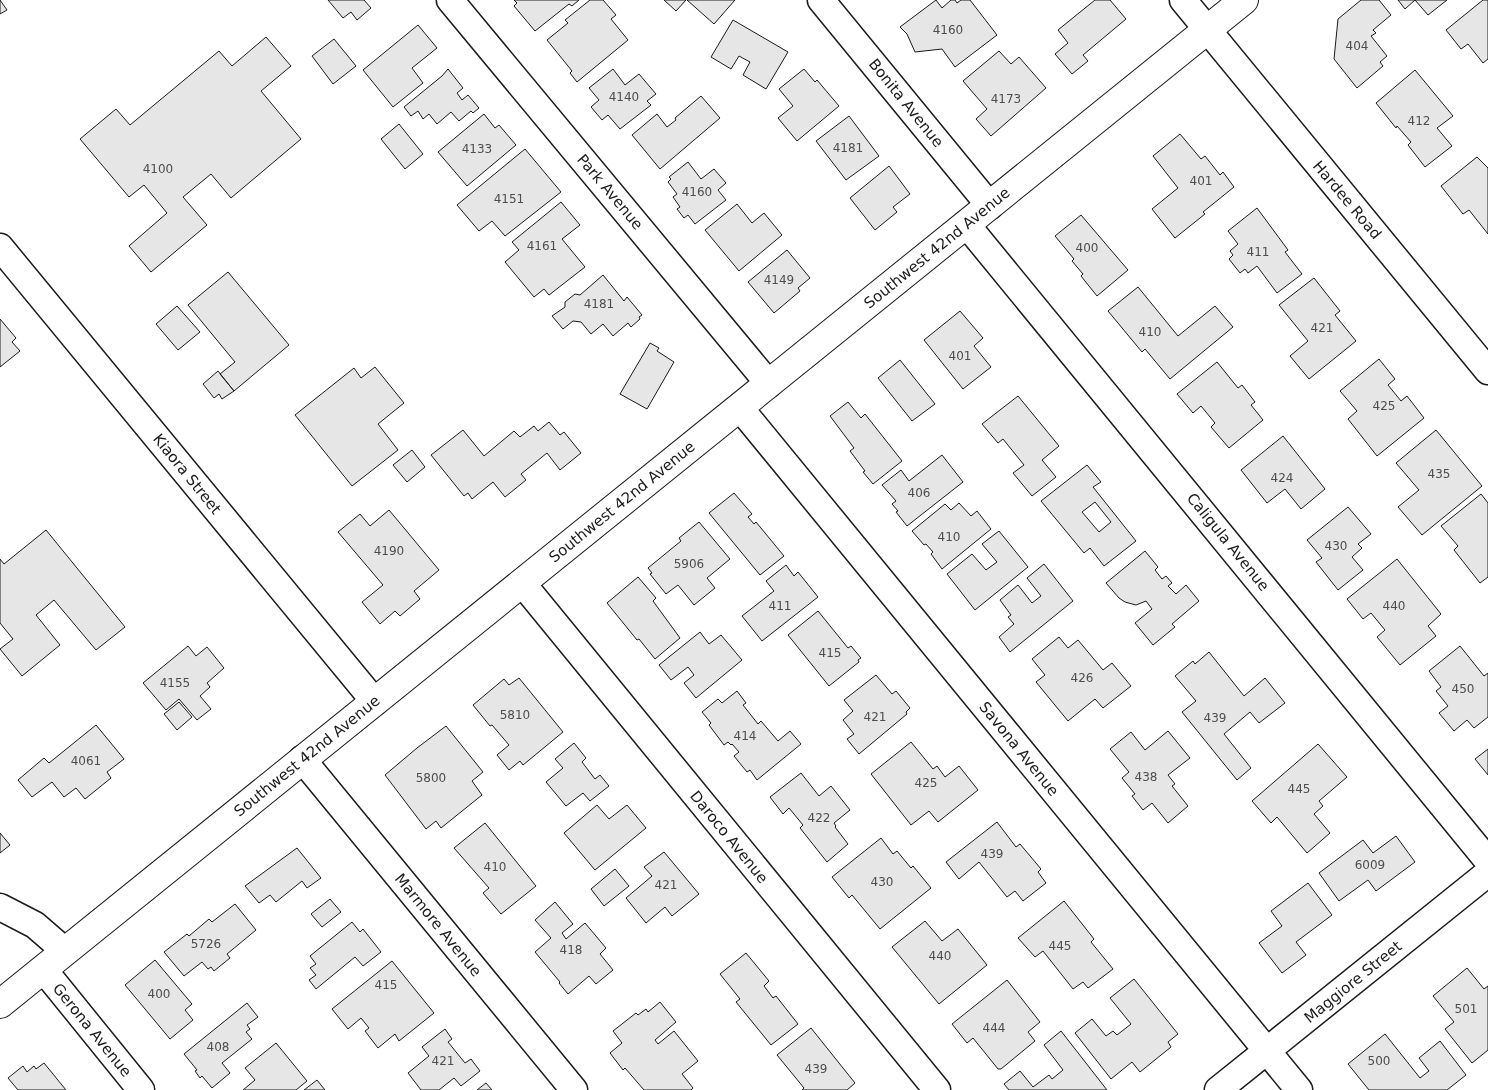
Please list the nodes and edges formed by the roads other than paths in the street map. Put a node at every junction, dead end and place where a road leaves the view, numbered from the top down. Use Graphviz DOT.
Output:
graph roads {
  1 [pos="450,0"];
  2 [pos="821,0"];
  3 [pos="1183,0"];
  4 [pos="1244,0"];
  5 [pos="1207,30"];
  6 [pos="990,206"];
  7 [pos="966,224"];
  8 [pos="0,247"];
  9 [pos="1488,371"];
  10 [pos="769,384"];
  11 [pos="740,408"];
  12 [pos="522,583"];
  13 [pos="375,702"];
  14 [pos="302,760"];
  15 [pos="1488,861"];
  16 [pos="1488,873"];
  17 [pos="0,907"];
  18 [pos="65,951"];
  19 [pos="43,969"];
  20 [pos="0,1004"];
  21 [pos="1267,1051"];
  22 [pos="141,1090"];
  23 [pos="574,1090"];
  24 [pos="937,1090"];
  25 [pos="1218,1090"];
  26 [pos="1299,1090"];
  1 -- 10 [label="street, Park Avenue"];
  2 -- 6 [label="street, Bonita Avenue"];
  3 -- 5 [label="street, Hardee Road"];
  4 -- 5 [label="main road, Southwest 42nd Avenue"];
  5 -- 6 [label="main road, Southwest 42nd Avenue"];
  5 -- 9 [label="street, Hardee Road"];
  6 -- 7 [label="main road, Southwest 42nd Avenue"];
  7 -- 10 [label="main road, Southwest 42nd Avenue"];
  7 -- 15 [label="street, Caligula Avenue"];
  8 -- 13 [label="street, Kiaora Street"];
  10 -- 11 [label="main road, Southwest 42nd Avenue"];
  11 -- 12 [label="main road, Southwest 42nd Avenue"];
  11 -- 21 [label="street, Savona Avenue"];
  12 -- 13 [label="main road, Southwest 42nd Avenue"];
  12 -- 24 [label="street, Daroco Avenue"];
  13 -- 14 [label="main road, Southwest 42nd Avenue"];
  14 -- 18 [label="main road, Southwest 42nd Avenue"];
  14 -- 23 [label="street, Marmore Avenue"];
  16 -- 21 [label="street, Maggiore Street"];
  17 -- 18 [label="street"];
  18 -- 19 [label="main road, Southwest 42nd Avenue"];
  19 -- 20 [label="main road, Southwest 42nd Avenue"];
  19 -- 22 [label="street, Gerona Avenue"];
  21 -- 25 [label="street, Maggiore Street"];
  21 -- 26 [label="street, Savona Avenue"];
}
